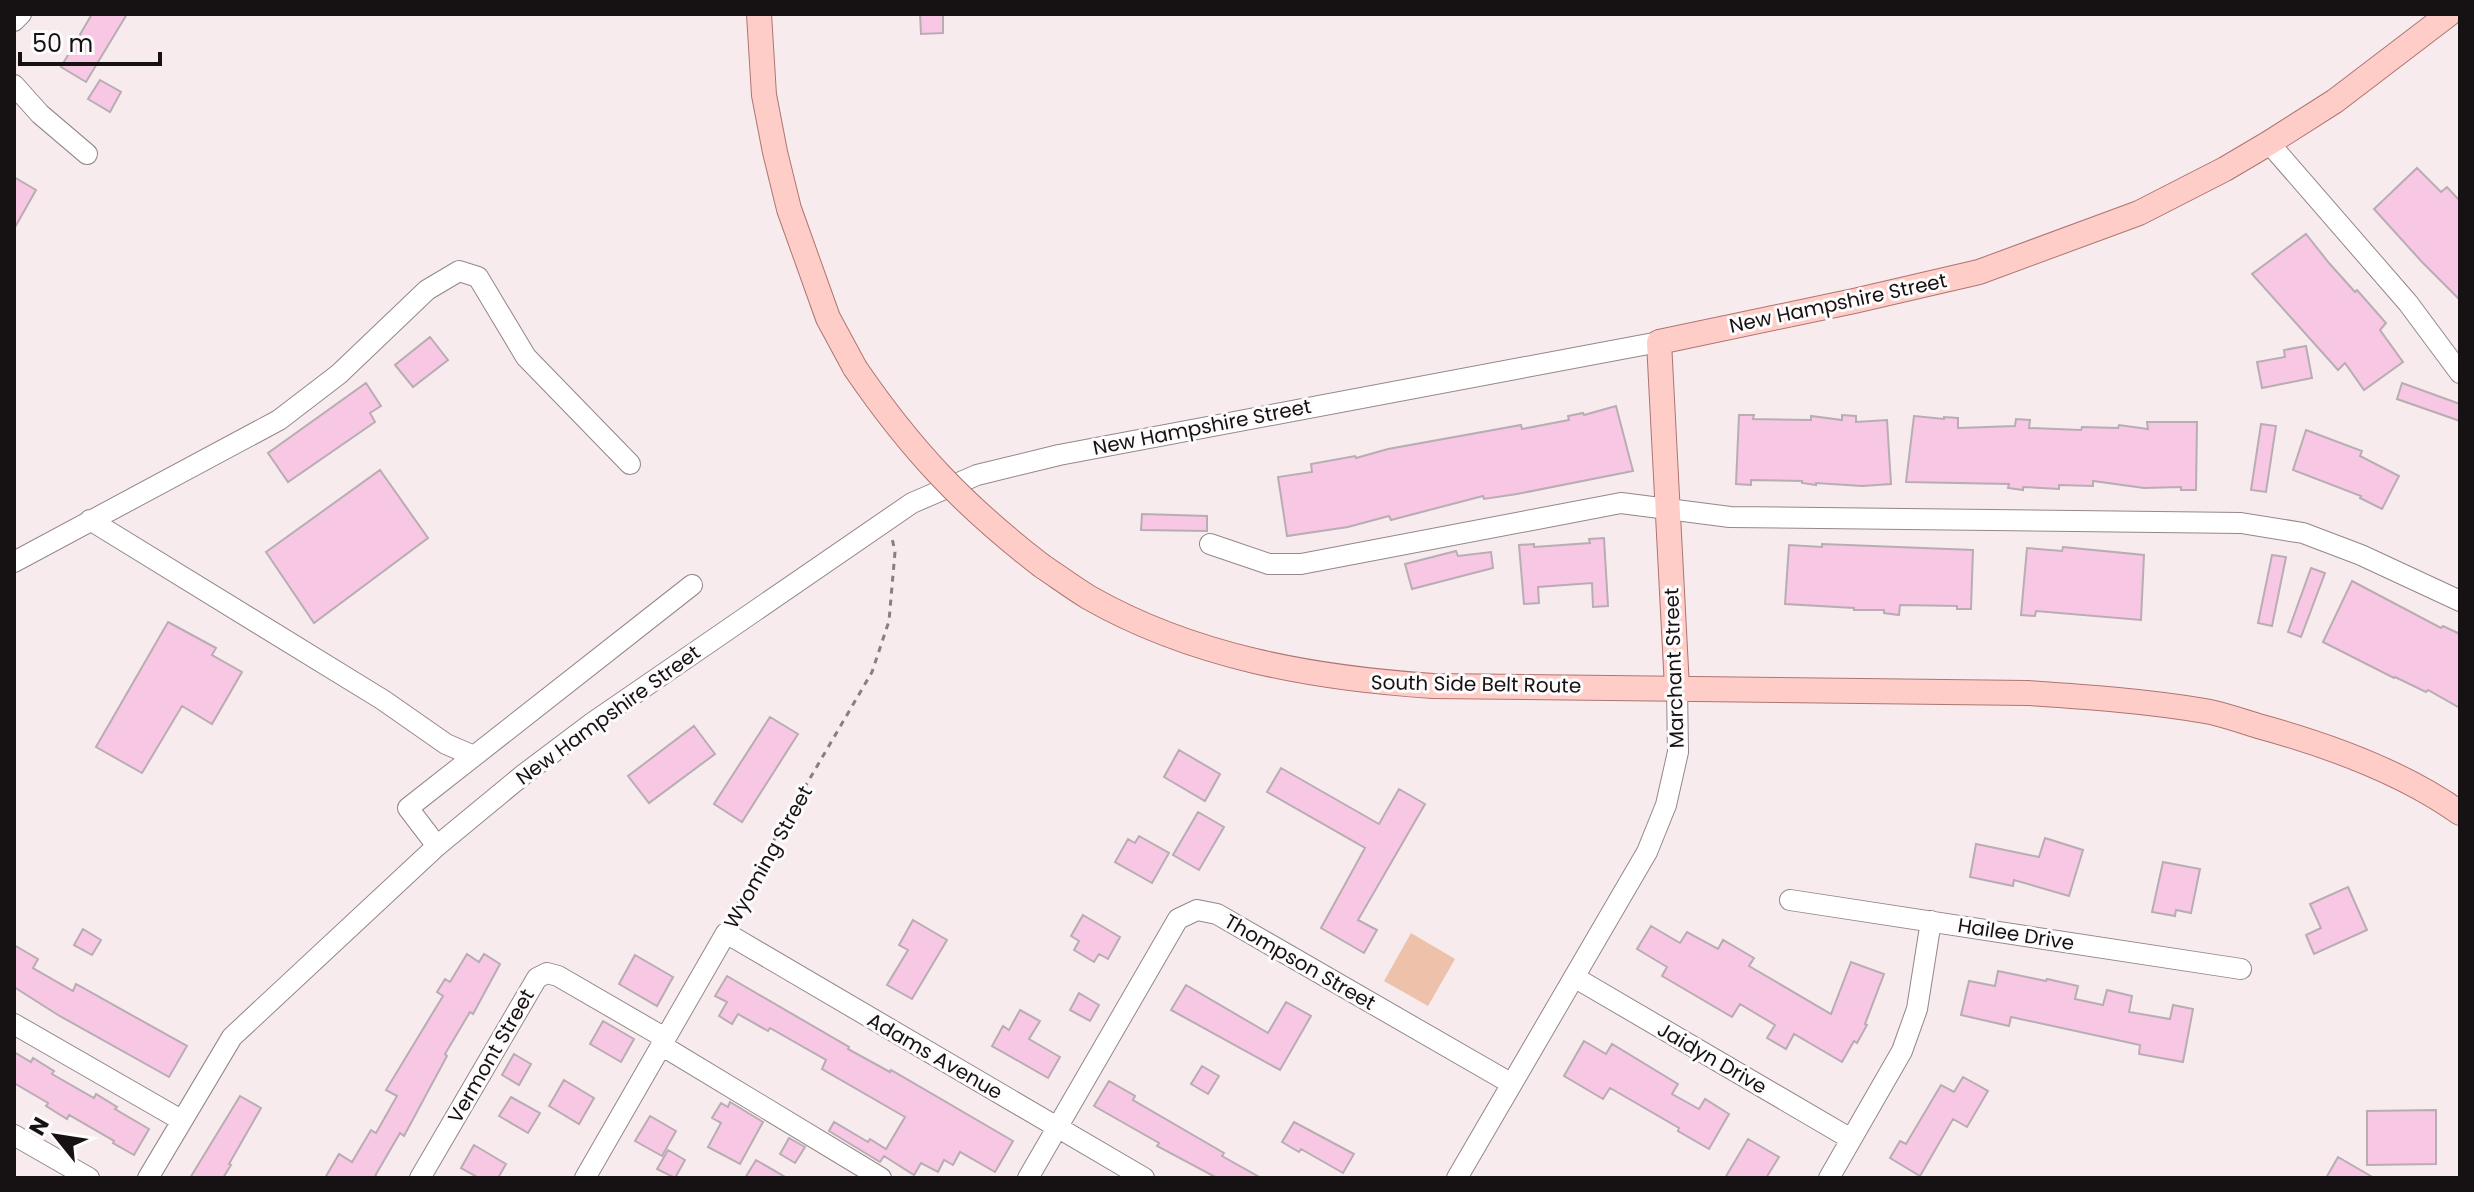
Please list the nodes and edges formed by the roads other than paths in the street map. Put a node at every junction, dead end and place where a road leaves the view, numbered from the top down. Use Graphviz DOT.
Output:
graph roads {
  1 [pos="21,14"];
  2 [pos="759,14"];
  3 [pos="2449,14"];
  4 [pos="14,21"];
  5 [pos="14,85"];
  6 [pos="2269,143"];
  7 [pos="87,154"];
  8 [pos="1659,342"];
  9 [pos="2460,373"];
  10 [pos="630,464"];
  11 [pos="1668,509"];
  12 [pos="90,520"];
  13 [pos="1210,544"];
  14 [pos="14,562"];
  15 [pos="692,585"];
  16 [pos="2460,601"];
  17 [pos="1677,688"];
  18 [pos="474,756"];
  19 [pos="2460,813"];
  20 [pos="437,846"];
  21 [pos="1790,900"];
  22 [pos="1931,921"];
  23 [pos="726,933"];
  24 [pos="2241,969"];
  25 [pos="1574,977"];
  26 [pos="14,1024"];
  27 [pos="663,1042"];
  28 [pos="1512,1084"];
  29 [pos="181,1120"];
  30 [pos="1057,1128"];
  31 [pos="14,1135"];
  32 [pos="1851,1139"];
  33 [pos="588,1173"];
  34 [pos="89,1178"];
  35 [pos="148,1178"];
  36 [pos="420,1178"];
  37 [pos="610,1178"];
  38 [pos="881,1178"];
  39 [pos="1028,1178"];
  40 [pos="1144,1178"];
  41 [pos="1457,1178"];
  42 [pos="1829,1178"];
  1 -- 4 [label="street"];
  2 -- 17 [label="main road, South Side Belt Route, bridge"];
  3 -- 6 [label="main road, New Hampshire Street"];
  5 -- 7 [label="street"];
  6 -- 8 [label="main road, New Hampshire Street"];
  6 -- 9 [label="street"];
  8 -- 11 [label="main road, Marchant Street"];
  8 -- 20 [label="street, New Hampshire Street"];
  10 -- 12 [label="street"];
  11 -- 13 [label="street"];
  11 -- 16 [label="street"];
  11 -- 17 [label="main road, Marchant Street"];
  12 -- 14 [label="street"];
  12 -- 18 [label="street"];
  15 -- 18 [label="street"];
  17 -- 19 [label="main road, South Side Belt Route"];
  17 -- 25 [label="street, Marchant Street"];
  18 -- 20 [label="street"];
  20 -- 29 [label="street, New Hampshire Street"];
  21 -- 22 [label="street, Hailee Drive"];
  22 -- 24 [label="street, Hailee Drive"];
  22 -- 32 [label="street"];
  23 -- 27 [label="street, Wyoming Street"];
  23 -- 30 [label="street, Adams Avenue"];
  25 -- 28 [label="street, Marchant Street"];
  25 -- 32 [label="street, Jaidyn Drive"];
  26 -- 29 [label="street"];
  27 -- 33 [label="street, Wyoming Street"];
  27 -- 36 [label="street, Vermont Street"];
  27 -- 38 [label="street"];
  28 -- 30 [label="street, Thompson Street"];
  28 -- 41 [label="street, Marchant Street"];
  29 -- 35 [label="street, New Hampshire Street"];
  30 -- 39 [label="street, Thompson Street"];
  30 -- 40 [label="street, Adams Avenue"];
  31 -- 34 [label="street"];
  32 -- 42 [label="street"];
  33 -- 37 [label="street"];
}
